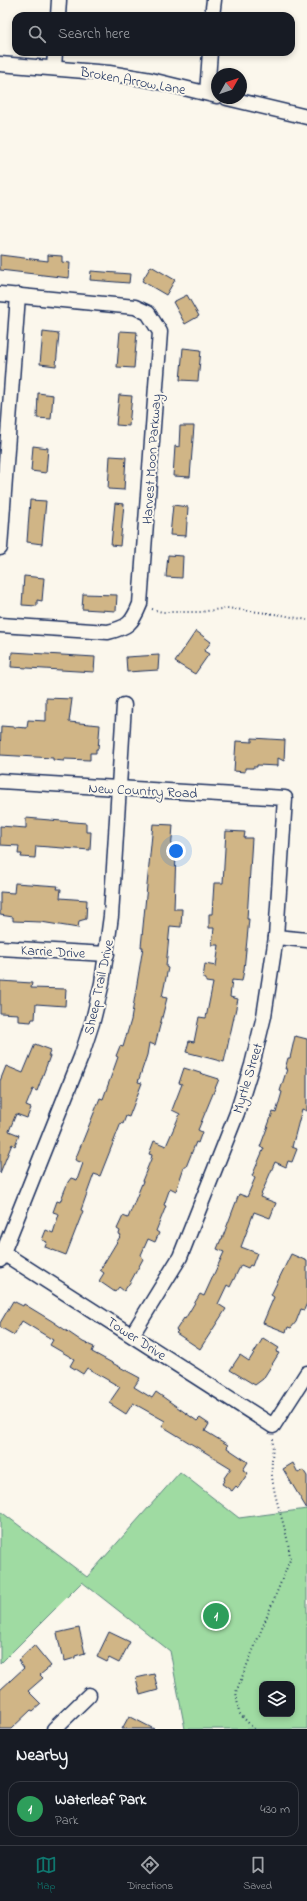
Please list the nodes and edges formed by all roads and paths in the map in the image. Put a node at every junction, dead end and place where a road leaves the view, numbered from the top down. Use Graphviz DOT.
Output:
graph roads {
  1 [pos="59,0"];
  2 [pos="214,0"];
  3 [pos="58,12"];
  4 [pos="212,12"];
  5 [pos="55,56"];
  6 [pos="210,56"];
  7 [pos="0,64"];
  8 [pos="54,68"];
  9 [pos="211,73"];
  10 [pos="211,94"];
  11 [pos="247,103"];
  12 [pos="307,117"];
  13 [pos="0,294"];
  14 [pos="18,295"];
  15 [pos="0,548"];
  16 [pos="140,604"];
  17 [pos="307,620"];
  18 [pos="0,626"];
  19 [pos="124,705"];
  20 [pos="0,781"];
  21 [pos="119,788"];
  22 [pos="285,798"];
  23 [pos="276,937"];
  24 [pos="307,940"];
  25 [pos="0,948"];
  26 [pos="107,954"];
  27 [pos="1,1255"];
  28 [pos="132,1335"];
  29 [pos="307,1373"];
  30 [pos="273,1426"];
  31 [pos="89,1695"];
  32 [pos="54,1729"];
  33 [pos="254,1729"];
  1 -- 3 [label="street"];
  2 -- 4 [label="street"];
  5 -- 8 [label="street"];
  6 -- 9 [label="street"];
  7 -- 8 [label="street, Broken Arrow Lane"];
  8 -- 10 [label="street, Broken Arrow Lane"];
  11 -- 12 [label="street"];
  13 -- 14 [label="street, Harvest Moon Parkway"];
  14 -- 15 [label="street"];
  14 -- 16 [label="street, Harvest Moon Parkway"];
  16 -- 17 [label="path"];
  16 -- 18 [label="street, Harvest Moon Parkway"];
  19 -- 21 [label="street, Sheep Trail Drive"];
  20 -- 21 [label="street, New Country Road"];
  21 -- 22 [label="street, New Country Road"];
  21 -- 26 [label="street, Sheep Trail Drive"];
  22 -- 23 [label="street, Myrtle Street"];
  23 -- 24 [label="street"];
  23 -- 28 [label="street, Myrtle Street"];
  25 -- 26 [label="street, Karrie Drive"];
  26 -- 27 [label="street, Sheep Trail Drive"];
  27 -- 28 [label="street, Tower Drive"];
  28 -- 30 [label="street, Tower Drive"];
  29 -- 30 [label="street"];
  30 -- 33 [label="path"];
  31 -- 32 [label="street"];
}
